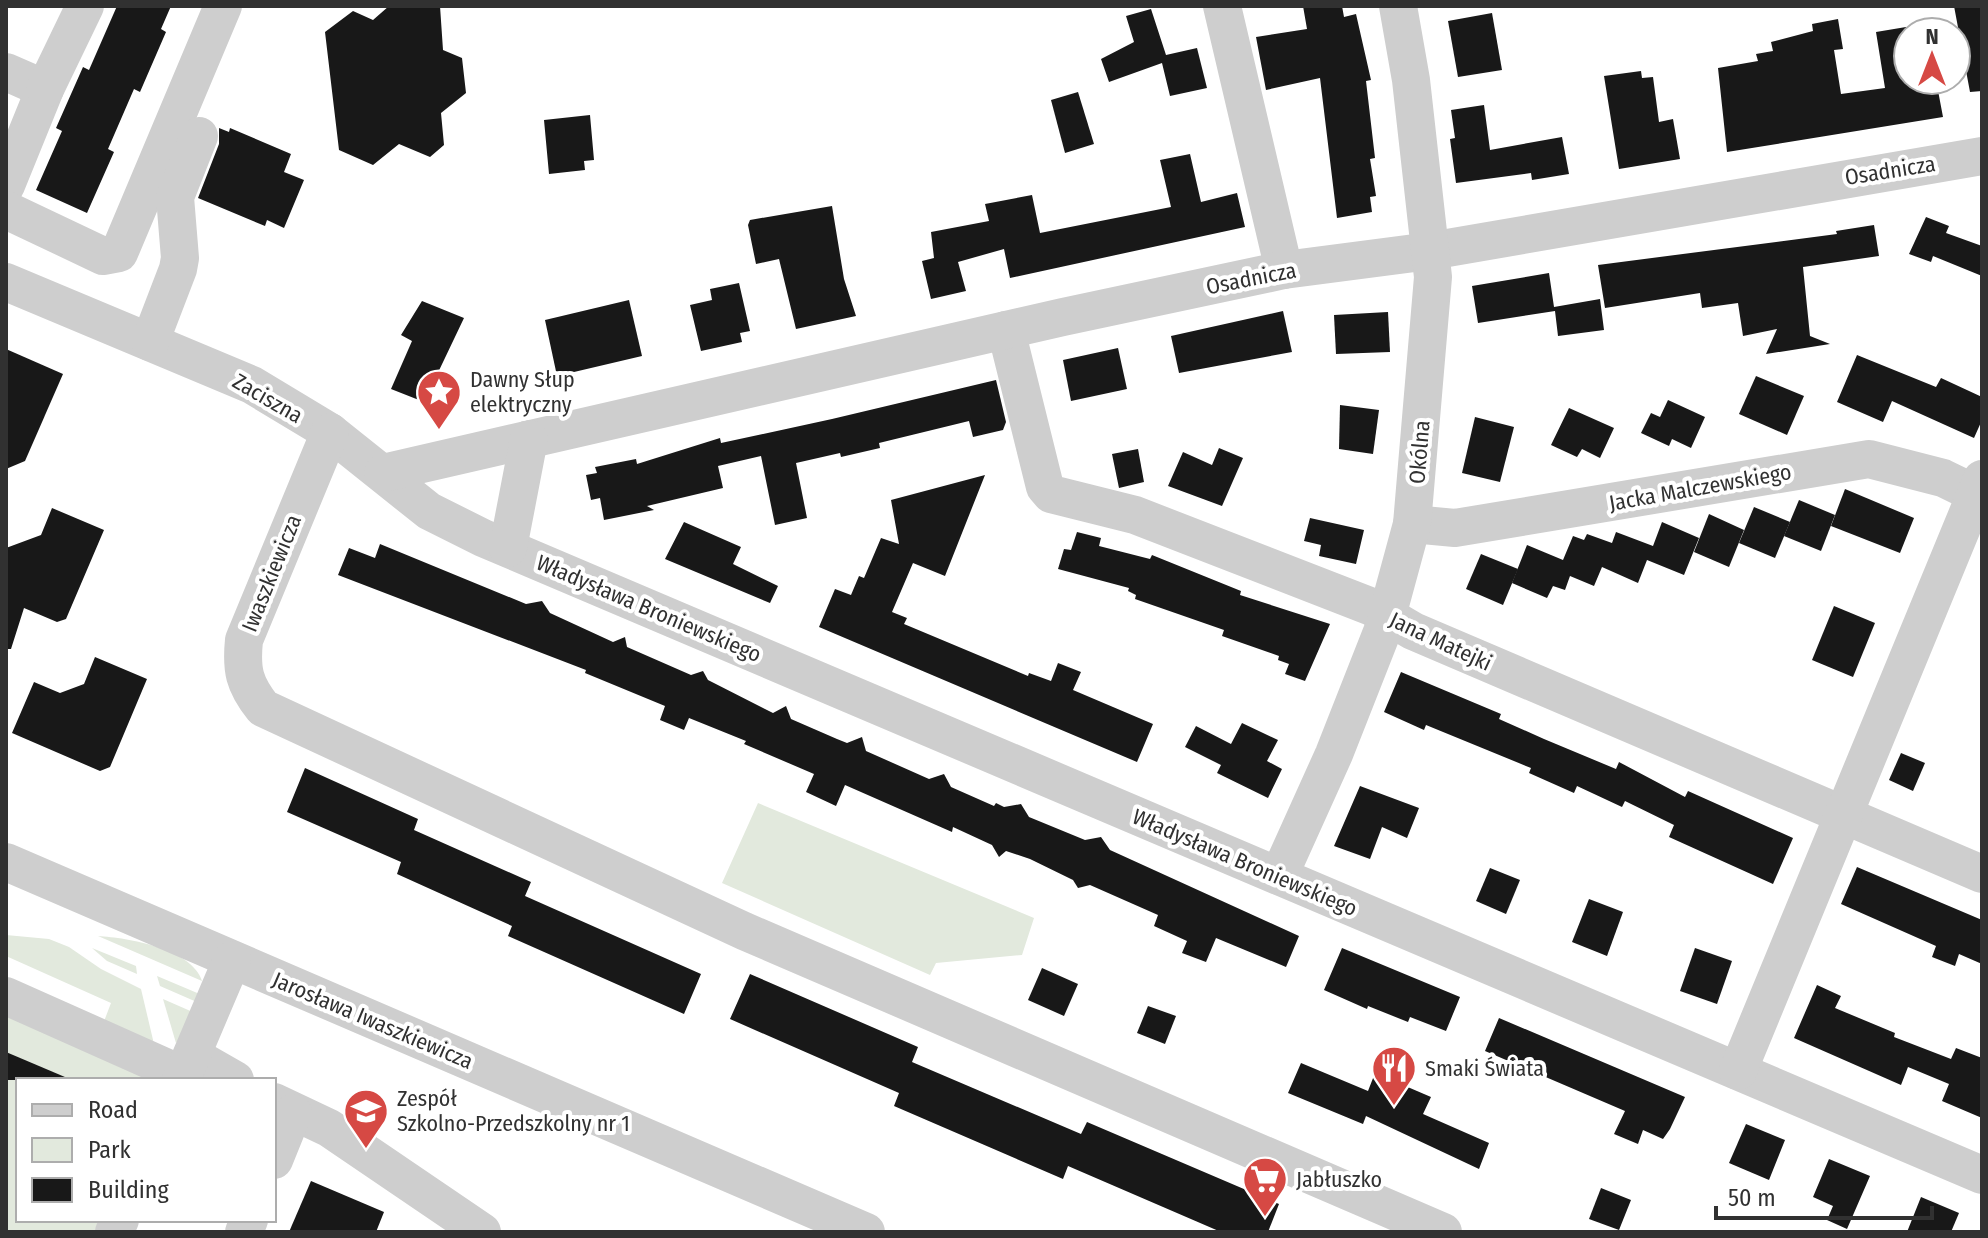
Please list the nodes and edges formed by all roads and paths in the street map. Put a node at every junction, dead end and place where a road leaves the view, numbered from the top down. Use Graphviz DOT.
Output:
graph roads {
  1 [pos="85,6"];
  2 [pos="223,6"];
  3 [pos="1222,6"];
  4 [pos="1398,6"];
  5 [pos="6,72"];
  6 [pos="45,89"];
  7 [pos="199,136"];
  8 [pos="1982,156"];
  9 [pos="6,185"];
  10 [pos="6,210"];
  11 [pos="1430,251"];
  12 [pos="1284,270"];
  13 [pos="6,282"];
  14 [pos="1006,330"];
  15 [pos="150,342"];
  16 [pos="330,432"];
  17 [pos="529,439"];
  18 [pos="383,473"];
  19 [pos="1980,489"];
  20 [pos="1412,524"];
  21 [pos="508,548"];
  22 [pos="1388,616"];
  23 [pos="1844,814"];
  24 [pos="6,862"];
  25 [pos="1982,874"];
  26 [pos="1279,876"];
  27 [pos="232,960"];
  28 [pos="6,996"];
  29 [pos="186,1070"];
  30 [pos="1738,1071"];
  31 [pos="225,1078"];
  32 [pos="284,1107"];
  33 [pos="276,1149"];
  34 [pos="1982,1175"];
  35 [pos="482,1232"];
  36 [pos="866,1232"];
  37 [pos="1443,1232"];
  1 -- 6 [label="street"];
  2 -- 10 [label="street"];
  3 -- 12 [label="street"];
  4 -- 11 [label="street, Okólna"];
  5 -- 6 [label="street"];
  6 -- 9 [label="street"];
  7 -- 15 [label="street"];
  8 -- 11 [label="street, Osadnicza"];
  11 -- 12 [label="street, Osadnicza"];
  11 -- 20 [label="street, Okólna"];
  12 -- 14 [label="street, Osadnicza"];
  13 -- 15 [label="street, Zaciszna"];
  14 -- 17 [label="street, Osadnicza"];
  14 -- 22 [label="street, Jana Matejki"];
  15 -- 16 [label="street, Zaciszna"];
  16 -- 18 [label="street, Zaciszna"];
  16 -- 37 [label="street, Iwaszkiewicza"];
  17 -- 18 [label="street"];
  17 -- 21 [label="street, Władysława Broniewskiego"];
  18 -- 21 [label="street, Władysława Broniewskiego"];
  19 -- 20 [label="street, Jacka Malczewskiego"];
  19 -- 23 [label="street"];
  20 -- 22 [label="street, Okólna"];
  21 -- 26 [label="street, Władysława Broniewskiego"];
  22 -- 23 [label="street, Jana Matejki"];
  22 -- 26 [label="street, Okólna"];
  23 -- 25 [label="street, Jana Matejki"];
  23 -- 30 [label="street"];
  24 -- 27 [label="street, Jarosława Iwaszkiewicza"];
  26 -- 30 [label="street, Władysława Broniewskiego"];
  27 -- 29 [label="street"];
  27 -- 36 [label="street, Jarosława Iwaszkiewicza"];
  28 -- 29 [label="street"];
  29 -- 31 [label="street"];
  30 -- 34 [label="street, Władysława Broniewskiego"];
  32 -- 33 [label="street"];
  32 -- 35 [label="street"];
}
